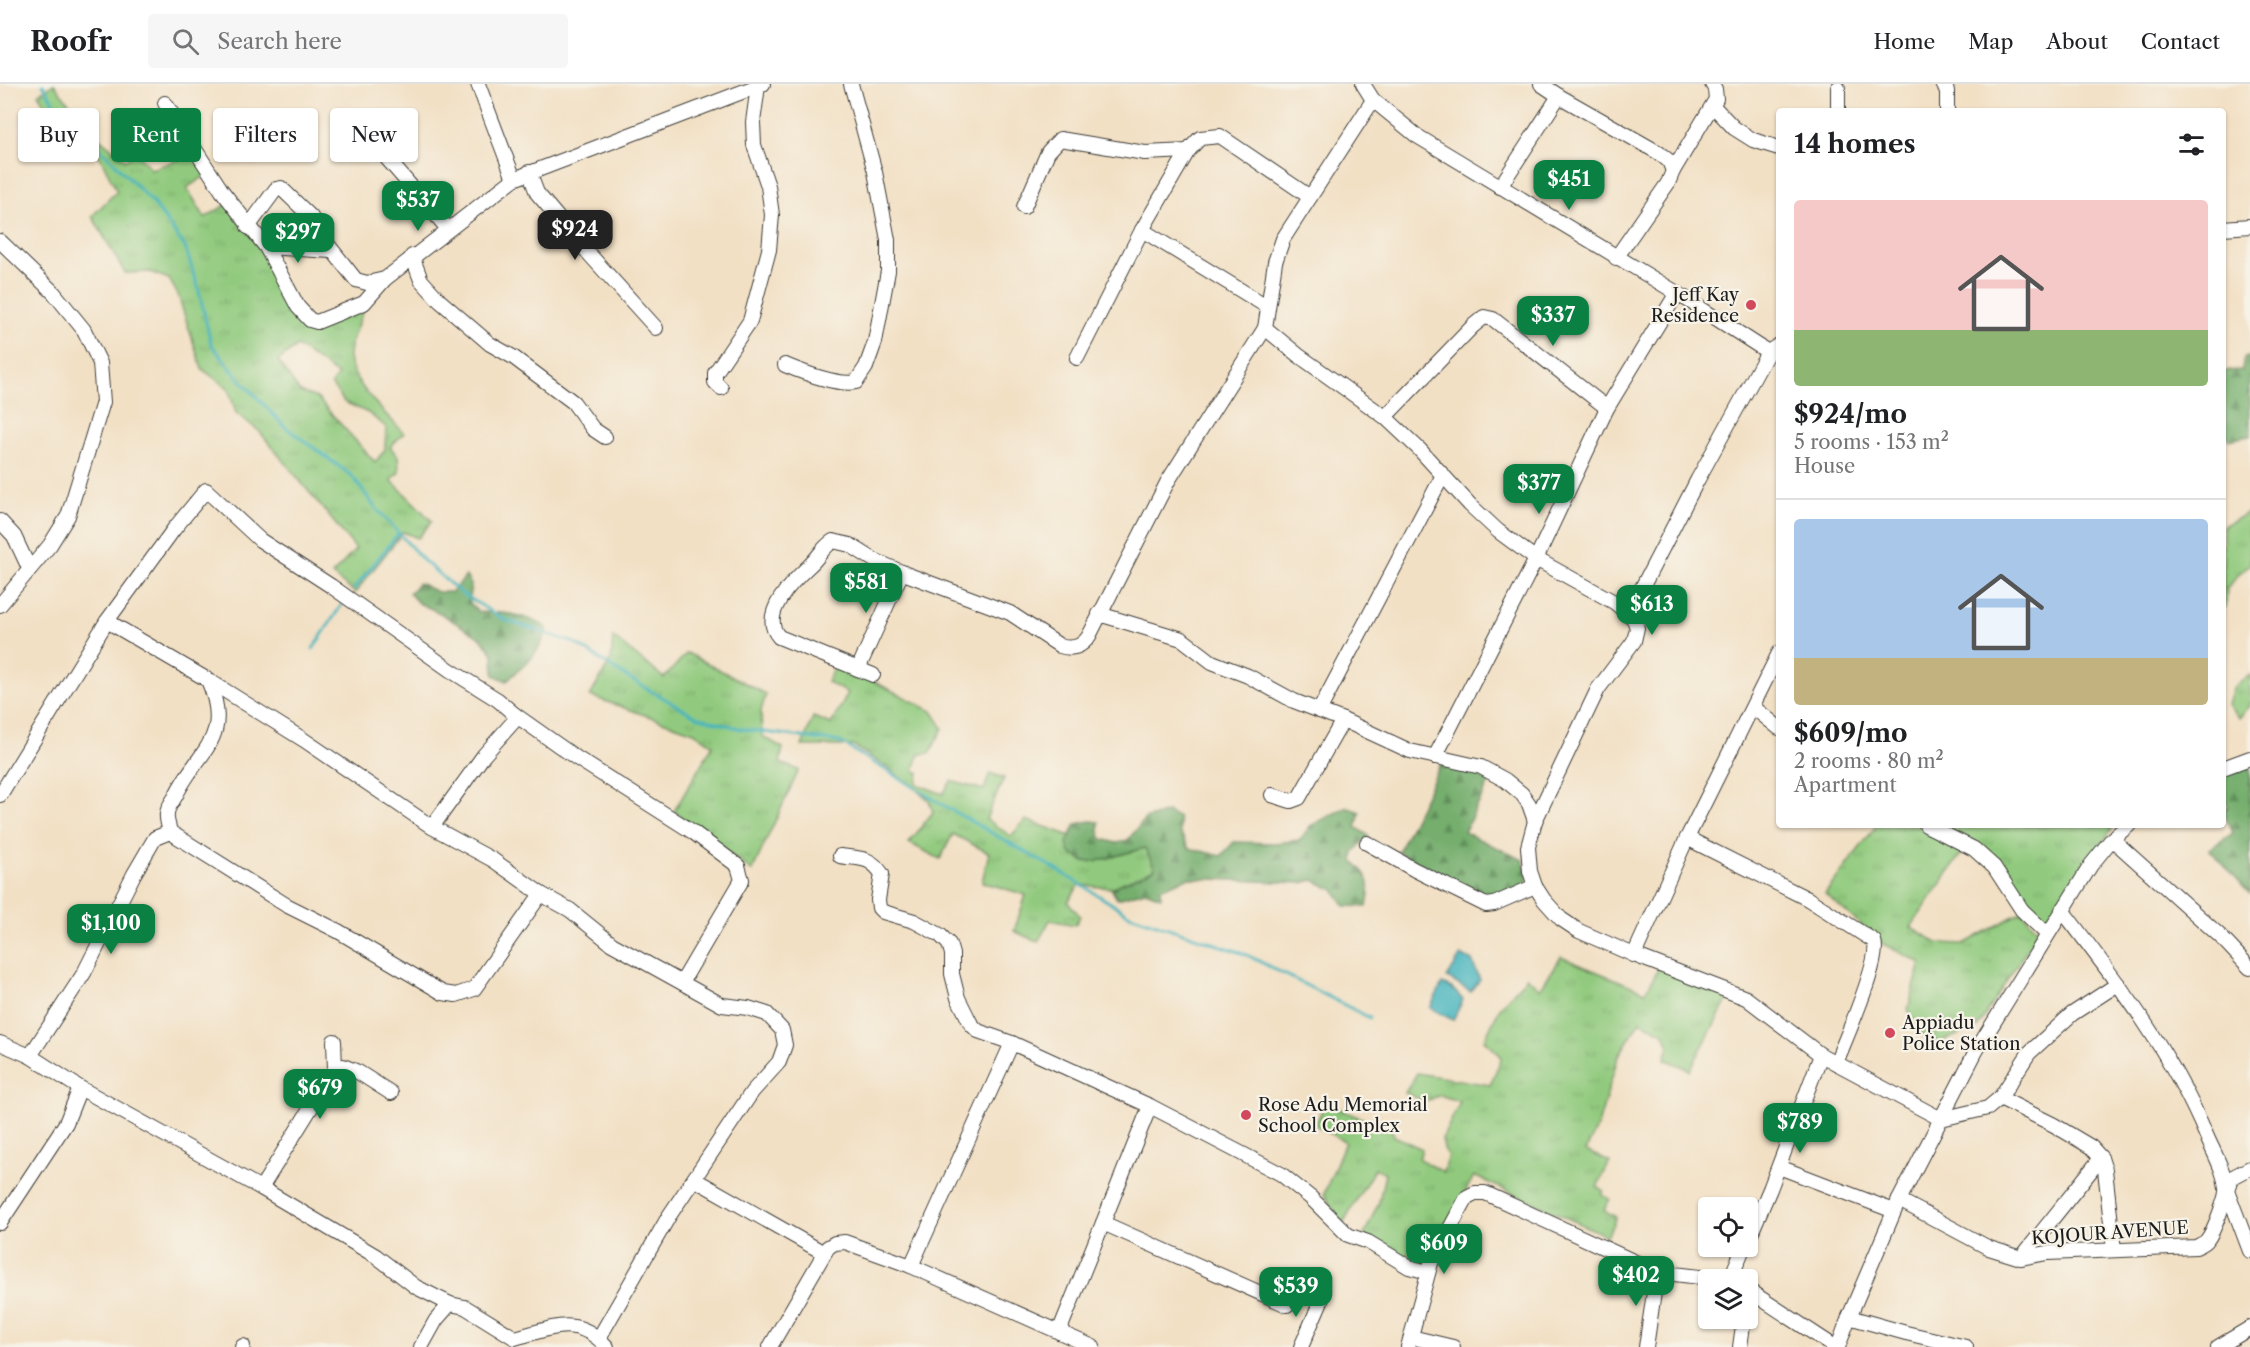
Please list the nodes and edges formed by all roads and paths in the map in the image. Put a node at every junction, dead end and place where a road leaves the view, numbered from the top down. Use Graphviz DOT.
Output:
graph roads {
  1 [pos="478,84"];
  2 [pos="851,84"];
  3 [pos="1363,84"];
  4 [pos="1541,84"];
  5 [pos="1712,84"];
  6 [pos="1943,84"];
  7 [pos="760,85"];
  8 [pos="1838,88"];
  9 [pos="1559,96"];
  10 [pos="1373,100"];
  11 [pos="165,103"];
  12 [pos="1713,106"];
  13 [pos="1838,108"];
  14 [pos="1947,108"];
  15 [pos="1776,147"];
  16 [pos="1188,151"];
  17 [pos="390,162"];
  18 [pos="1673,171"];
  19 [pos="529,172"];
  20 [pos="514,178"];
  21 [pos="1500,187"];
  22 [pos="1310,197"];
  23 [pos="1024,207"];
  24 [pos="2250,226"];
  25 [pos="248,227"];
  26 [pos="2226,228"];
  27 [pos="448,229"];
  28 [pos="1142,230"];
  29 [pos="0,241"];
  30 [pos="266,247"];
  31 [pos="332,250"];
  32 [pos="412,256"];
  33 [pos="1616,258"];
  34 [pos="384,279"];
  35 [pos="1677,292"];
  36 [pos="1268,307"];
  37 [pos="656,328"];
  38 [pos="1265,328"];
  39 [pos="1773,349"];
  40 [pos="1077,358"];
  41 [pos="785,365"];
  42 [pos="721,388"];
  43 [pos="1607,408"];
  44 [pos="1385,417"];
  45 [pos="605,438"];
  46 [pos="1443,475"];
  47 [pos="0,521"];
  48 [pos="1536,559"];
  49 [pos="29,568"];
  50 [pos="902,572"];
  51 [pos="0,605"];
  52 [pos="1629,613"];
  53 [pos="1100,614"];
  54 [pos="107,621"];
  55 [pos="1776,659"];
  56 [pos="858,669"];
  57 [pos="873,675"];
  58 [pos="208,680"];
  59 [pos="1753,707"];
  60 [pos="1319,711"];
  61 [pos="514,714"];
  62 [pos="1343,720"];
  63 [pos="1776,726"];
  64 [pos="1435,757"];
  65 [pos="2250,758"];
  66 [pos="2226,767"];
  67 [pos="1,791"];
  68 [pos="1272,795"];
  69 [pos="1535,820"];
  70 [pos="432,827"];
  71 [pos="1932,828"];
  72 [pos="2125,828"];
  73 [pos="170,832"];
  74 [pos="1687,838"];
  75 [pos="2112,839"];
  76 [pos="1367,843"];
  77 [pos="840,856"];
  78 [pos="1535,886"];
  79 [pos="541,894"];
  80 [pos="2062,910"];
  81 [pos="2047,934"];
  82 [pos="1634,955"];
  83 [pos="2250,968"];
  84 [pos="682,982"];
  85 [pos="2118,984"];
  86 [pos="334,1041"];
  87 [pos="0,1043"];
  88 [pos="1012,1043"];
  89 [pos="1821,1055"];
  90 [pos="30,1056"];
  91 [pos="1836,1063"];
  92 [pos="335,1069"];
  93 [pos="80,1089"];
  94 [pos="391,1093"];
  95 [pos="2000,1098"];
  96 [pos="1150,1106"];
  97 [pos="1941,1119"];
  98 [pos="2101,1158"];
  99 [pos="1779,1167"];
  100 [pos="2250,1168"];
  101 [pos="694,1179"];
  102 [pos="261,1188"];
  103 [pos="2227,1190"];
  104 [pos="1897,1206"];
  105 [pos="1758,1216"];
  106 [pos="0,1223"];
  107 [pos="1103,1223"];
  108 [pos="2114,1250"];
  109 [pos="2250,1251"];
  110 [pos="824,1253"];
  111 [pos="2021,1258"];
  112 [pos="911,1266"];
  113 [pos="1428,1272"];
  114 [pos="1657,1272"];
  115 [pos="1698,1277"];
  116 [pos="1758,1296"];
  117 [pos="1321,1301"];
  118 [pos="450,1304"];
  119 [pos="1287,1305"];
  120 [pos="1848,1317"];
  121 [pos="2250,1328"];
  122 [pos="1742,1329"];
  123 [pos="1059,1332"];
  124 [pos="603,1342"];
  125 [pos="1409,1342"];
  126 [pos="422,1347"];
  127 [pos="770,1347"];
  128 [pos="1093,1347"];
  129 [pos="1301,1347"];
  130 [pos="1453,1347"];
  131 [pos="1646,1347"];
  132 [pos="1740,1347"];
  133 [pos="1836,1347"];
  134 [pos="1966,1347"];
  135 [pos="2218,1347"];
  1 -- 20 [label="street"];
  2 -- 41 [label="street"];
  3 -- 10 [label="street"];
  4 -- 9 [label="street"];
  5 -- 12 [label="street"];
  6 -- 14 [label="street"];
  7 -- 19 [label="street"];
  7 -- 42 [label="street"];
  8 -- 13 [label="street"];
  9 -- 18 [label="street"];
  9 -- 21 [label="street"];
  10 -- 21 [label="street"];
  10 -- 22 [label="street"];
  11 -- 25 [label="street"];
  12 -- 15 [label="street"];
  12 -- 18 [label="street"];
  16 -- 22 [label="street"];
  16 -- 23 [label="street"];
  16 -- 28 [label="street"];
  17 -- 27 [label="street"];
  18 -- 33 [label="street"];
  19 -- 20 [label="street"];
  19 -- 37 [label="street"];
  20 -- 27 [label="street"];
  21 -- 33 [label="street"];
  22 -- 36 [label="street"];
  24 -- 26 [label="street"];
  25 -- 30 [label="street"];
  25 -- 31 [label="street"];
  27 -- 32 [label="street"];
  28 -- 36 [label="street"];
  28 -- 40 [label="street"];
  29 -- 49 [label="street"];
  30 -- 31 [label="street"];
  30 -- 34 [label="street"];
  31 -- 34 [label="street"];
  32 -- 34 [label="street"];
  32 -- 45 [label="street"];
  33 -- 35 [label="street"];
  35 -- 39 [label="street"];
  35 -- 43 [label="street"];
  36 -- 38 [label="street"];
  38 -- 44 [label="street"];
  38 -- 53 [label="street"];
  39 -- 52 [label="street"];
  43 -- 44 [label="street"];
  43 -- 48 [label="street"];
  44 -- 46 [label="street"];
  46 -- 48 [label="street"];
  46 -- 60 [label="street"];
  47 -- 49 [label="street"];
  48 -- 52 [label="street"];
  48 -- 64 [label="street"];
  49 -- 51 [label="street"];
  50 -- 53 [label="street"];
  50 -- 56 [label="street"];
  50 -- 56 [label="street"];
  52 -- 69 [label="street"];
  53 -- 60 [label="street"];
  54 -- 58 [label="street"];
  54 -- 61 [label="street"];
  54 -- 67 [label="street"];
  55 -- 59 [label="street"];
  56 -- 57 [label="street"];
  58 -- 70 [label="street"];
  58 -- 73 [label="street"];
  59 -- 63 [label="street"];
  59 -- 74 [label="street"];
  60 -- 62 [label="street"];
  61 -- 70 [label="street"];
  61 -- 84 [label="street"];
  62 -- 64 [label="street"];
  62 -- 68 [label="street"];
  64 -- 69 [label="street"];
  65 -- 66 [label="street"];
  69 -- 78 [label="street"];
  70 -- 79 [label="street"];
  71 -- 81 [label="street"];
  72 -- 75 [label="street"];
  73 -- 79 [label="street"];
  73 -- 90 [label="street"];
  74 -- 82 [label="street"];
  74 -- 91 [label="street"];
  75 -- 80 [label="street"];
  75 -- 83 [label="street"];
  76 -- 78 [label="street"];
  77 -- 88 [label="street"];
  78 -- 82 [label="street"];
  79 -- 84 [label="street"];
  80 -- 81 [label="street"];
  80 -- 85 [label="street"];
  81 -- 97 [label="street"];
  82 -- 89 [label="street"];
  84 -- 101 [label="street"];
  85 -- 95 [label="street"];
  85 -- 103 [label="street"];
  86 -- 92 [label="street"];
  87 -- 90 [label="street"];
  88 -- 96 [label="street"];
  88 -- 112 [label="street"];
  89 -- 91 [label="street"];
  89 -- 99 [label="street"];
  90 -- 93 [label="street"];
  91 -- 97 [label="street"];
  92 -- 94 [label="street"];
  92 -- 102 [label="street"];
  93 -- 102 [label="street"];
  93 -- 106 [label="street"];
  95 -- 97 [label="street"];
  95 -- 98 [label="street"];
  96 -- 107 [label="street"];
  96 -- 113 [label="street"];
  97 -- 104 [label="street"];
  98 -- 108 [label="street"];
  98 -- 111 [label="street"];
  99 -- 104 [label="street, KOJOUR AVENUE"];
  99 -- 105 [label="street"];
  100 -- 103 [label="street"];
  101 -- 110 [label="street"];
  101 -- 124 [label="street"];
  102 -- 118 [label="street"];
  103 -- 108 [label="street, KOJOUR AVENUE"];
  103 -- 109 [label="street"];
  104 -- 111 [label="street, KOJOUR AVENUE"];
  104 -- 120 [label="street"];
  107 -- 119 [label="street"];
  107 -- 123 [label="street"];
  108 -- 111 [label="street, KOJOUR AVENUE"];
  110 -- 112 [label="street"];
  110 -- 127 [label="street"];
  112 -- 123 [label="street"];
  113 -- 114 [label="street"];
  113 -- 125 [label="street"];
  114 -- 115 [label="street"];
  114 -- 131 [label="street"];
  116 -- 133 [label="street"];
  117 -- 129 [label="street"];
  118 -- 124 [label="street"];
  118 -- 126 [label="street"];
  120 -- 133 [label="street"];
  120 -- 134 [label="street"];
  121 -- 135 [label="street"];
  122 -- 132 [label="street"];
  123 -- 128 [label="street"];
  125 -- 130 [label="street"];
}
